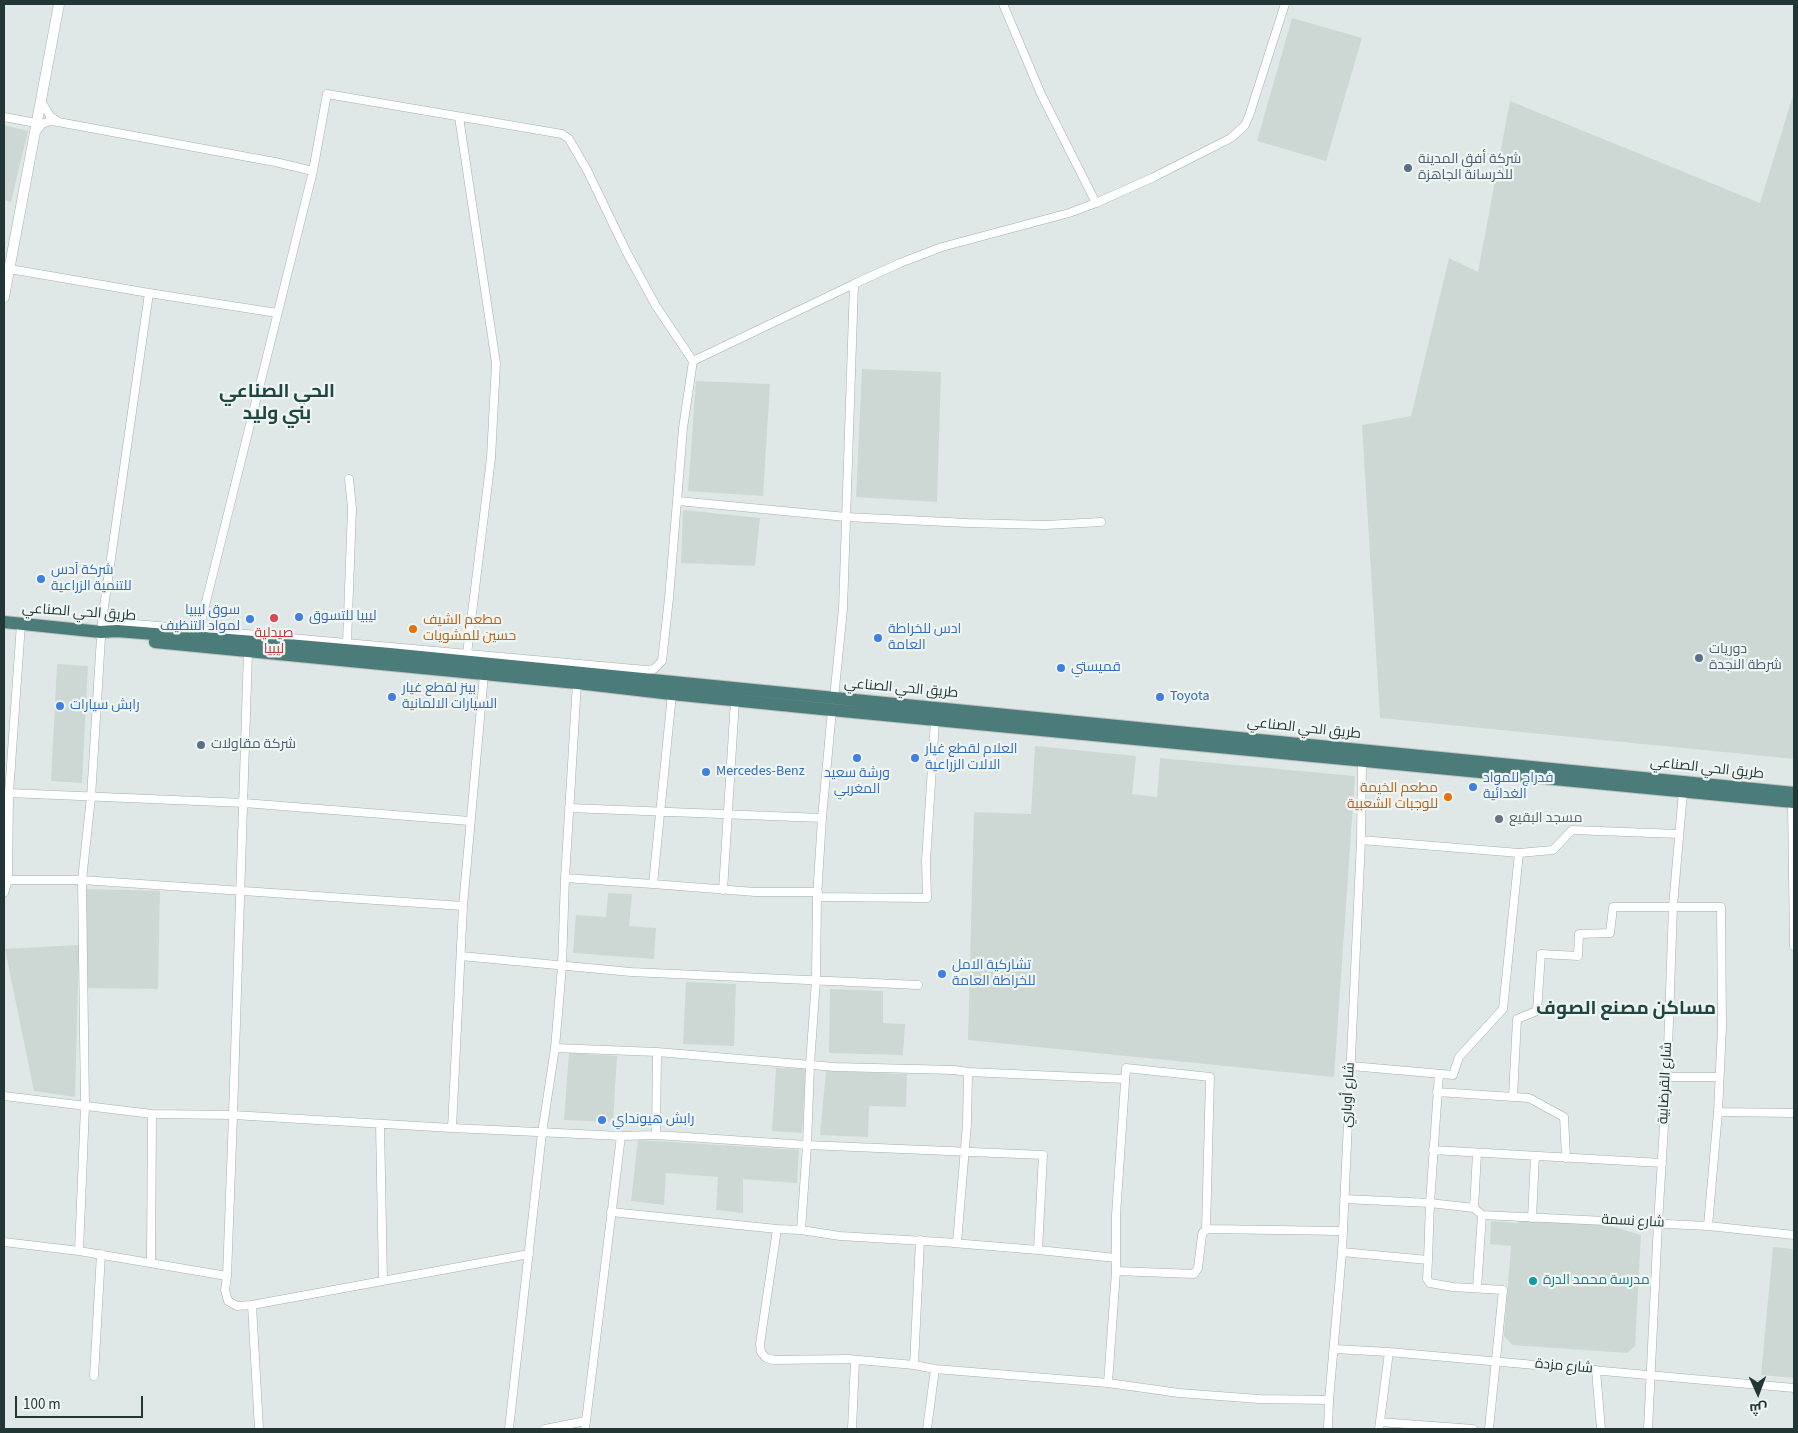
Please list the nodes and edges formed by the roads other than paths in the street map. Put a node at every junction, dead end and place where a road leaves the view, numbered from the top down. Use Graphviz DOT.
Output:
graph roads {
  1 [pos="58,4"];
  2 [pos="1003,4"];
  3 [pos="1285,4"];
  4 [pos="41,101"];
  5 [pos="4,117"];
  6 [pos="459,117"];
  7 [pos="58,122"];
  8 [pos="36,123"];
  9 [pos="33,136"];
  10 [pos="313,171"];
  11 [pos="1096,203"];
  12 [pos="6,268"];
  13 [pos="854,284"];
  14 [pos="149,293"];
  15 [pos="4,297"];
  16 [pos="277,313"];
  17 [pos="693,361"];
  18 [pos="349,479"];
  19 [pos="678,501"];
  20 [pos="846,517"];
  21 [pos="1101,522"];
  22 [pos="4,622"];
  23 [pos="21,624"];
  24 [pos="101,627"];
  25 [pos="199,630"];
  26 [pos="347,643"];
  27 [pos="248,652"];
  28 [pos="467,654"];
  29 [pos="662,661"];
  30 [pos="484,674"];
  31 [pos="660,680"];
  32 [pos="577,683"];
  33 [pos="672,694"];
  34 [pos="735,700"];
  35 [pos="833,704"];
  36 [pos="935,720"];
  37 [pos="1362,760"];
  38 [pos="1683,792"];
  39 [pos="9,793"];
  40 [pos="91,798"];
  41 [pos="1794,799"];
  42 [pos="244,803"];
  43 [pos="569,808"];
  44 [pos="661,812"];
  45 [pos="728,814"];
  46 [pos="822,818"];
  47 [pos="470,821"];
  48 [pos="1679,834"];
  49 [pos="1361,840"];
  50 [pos="1519,853"];
  51 [pos="565,878"];
  52 [pos="8,880"];
  53 [pos="82,880"];
  54 [pos="654,884"];
  55 [pos="723,890"];
  56 [pos="240,891"];
  57 [pos="4,893"];
  58 [pos="818,895"];
  59 [pos="463,906"];
  60 [pos="1673,906"];
  61 [pos="1794,946"];
  62 [pos="461,956"];
  63 [pos="562,966"];
  64 [pos="816,980"];
  65 [pos="918,985"];
  66 [pos="1503,1009"];
  67 [pos="1517,1019"];
  68 [pos="555,1048"];
  69 [pos="657,1052"];
  70 [pos="810,1064"];
  71 [pos="1350,1066"];
  72 [pos="968,1072"];
  73 [pos="1439,1074"];
  74 [pos="1667,1077"];
  75 [pos="1719,1077"];
  76 [pos="1125,1079"];
  77 [pos="1437,1092"];
  78 [pos="4,1096"];
  79 [pos="1513,1097"];
  80 [pos="85,1108"];
  81 [pos="1718,1112"];
  82 [pos="1794,1113"];
  83 [pos="152,1114"];
  84 [pos="233,1115"];
  85 [pos="380,1124"];
  86 [pos="452,1128"];
  87 [pos="542,1133"];
  88 [pos="656,1135"];
  89 [pos="621,1136"];
  90 [pos="808,1145"];
  91 [pos="1433,1150"];
  92 [pos="965,1152"];
  93 [pos="1477,1153"];
  94 [pos="1535,1156"];
  95 [pos="1566,1158"];
  96 [pos="1662,1163"];
  97 [pos="1344,1199"];
  98 [pos="1430,1203"];
  99 [pos="1474,1208"];
  100 [pos="611,1212"];
  101 [pos="1482,1215"];
  102 [pos="1532,1218"];
  103 [pos="1658,1223"];
  104 [pos="1708,1226"];
  105 [pos="777,1229"];
  106 [pos="801,1230"];
  107 [pos="1206,1230"];
  108 [pos="1342,1231"];
  109 [pos="1794,1235"];
  110 [pos="920,1240"];
  111 [pos="4,1242"];
  112 [pos="952,1242"];
  113 [pos="1038,1250"];
  114 [pos="79,1251"];
  115 [pos="1342,1252"];
  116 [pos="101,1254"];
  117 [pos="529,1254"];
  118 [pos="1116,1258"];
  119 [pos="1428,1260"];
  120 [pos="151,1262"];
  121 [pos="1116,1271"];
  122 [pos="227,1276"];
  123 [pos="383,1281"];
  124 [pos="1477,1288"];
  125 [pos="252,1305"];
  126 [pos="1334,1349"];
  127 [pos="1389,1352"];
  128 [pos="856,1360"];
  129 [pos="1496,1362"];
  130 [pos="914,1365"];
  131 [pos="935,1369"];
  132 [pos="1596,1370"];
  133 [pos="1652,1375"];
  134 [pos="94,1376"];
  135 [pos="1108,1383"];
  136 [pos="1794,1388"];
  137 [pos="1329,1400"];
  138 [pos="585,1425"];
  139 [pos="1380,1426"];
  140 [pos="260,1429"];
  141 [pos="509,1429"];
  142 [pos="545,1429"];
  143 [pos="852,1429"];
  144 [pos="927,1429"];
  145 [pos="1328,1429"];
  146 [pos="1473,1429"];
  147 [pos="1488,1429"];
  148 [pos="1601,1429"];
  149 [pos="1648,1429"];
  1 -- 4 [label="street"];
  2 -- 11 [label="street"];
  3 -- 11 [label="street"];
  4 -- 7 [label="street"];
  4 -- 8 [label="street"];
  5 -- 8 [label="street"];
  6 -- 10 [label="street"];
  6 -- 17 [label="street"];
  6 -- 28 [label="street"];
  7 -- 9 [label="street"];
  7 -- 10 [label="street"];
  8 -- 9 [label="street"];
  9 -- 12 [label="street"];
  10 -- 16 [label="street"];
  11 -- 13 [label="street"];
  12 -- 14 [label="street"];
  12 -- 15 [label="street"];
  13 -- 17 [label="street"];
  13 -- 20 [label="street"];
  14 -- 16 [label="street"];
  14 -- 24 [label="street"];
  16 -- 25 [label="street"];
  17 -- 19 [label="street"];
  18 -- 26 [label="street"];
  19 -- 20 [label="street"];
  19 -- 29 [label="street"];
  20 -- 21 [label="street"];
  20 -- 35 [label="street"];
  22 -- 23 [label="highway, طريق الحي الصناعي"];
  23 -- 24 [label="highway, طريق الحي الصناعي"];
  23 -- 39 [label="street"];
  24 -- 25 [label="street"];
  24 -- 27 [label="highway"];
  24 -- 31 [label="highway, طريق الحي الصناعي"];
  24 -- 40 [label="street"];
  25 -- 26 [label="street"];
  26 -- 28 [label="street"];
  27 -- 30 [label="highway"];
  27 -- 42 [label="street"];
  28 -- 29 [label="street"];
  29 -- 31 [label="street"];
  30 -- 32 [label="highway"];
  30 -- 47 [label="street"];
  31 -- 35 [label="highway, طريق الحي الصناعي"];
  32 -- 33 [label="highway"];
  32 -- 43 [label="street"];
  33 -- 34 [label="highway"];
  33 -- 44 [label="street"];
  34 -- 35 [label="highway"];
  34 -- 45 [label="street"];
  35 -- 36 [label="highway"];
  35 -- 41 [label="highway, طريق الحي الصناعي"];
  35 -- 46 [label="street"];
  36 -- 37 [label="highway"];
  36 -- 58 [label="street"];
  37 -- 38 [label="highway"];
  37 -- 49 [label="street, شارع أوباري"];
  38 -- 41 [label="highway"];
  38 -- 48 [label="street, شارع القرضابية"];
  39 -- 40 [label="street"];
  39 -- 52 [label="street"];
  40 -- 42 [label="street"];
  40 -- 53 [label="street"];
  41 -- 61 [label="street"];
  42 -- 47 [label="street"];
  42 -- 56 [label="street"];
  43 -- 44 [label="street"];
  43 -- 51 [label="street"];
  44 -- 45 [label="street"];
  44 -- 54 [label="street"];
  45 -- 46 [label="street"];
  45 -- 55 [label="street"];
  46 -- 58 [label="street"];
  47 -- 59 [label="street"];
  48 -- 50 [label="street"];
  48 -- 60 [label="street, شارع القرضابية"];
  49 -- 50 [label="street"];
  49 -- 71 [label="street, شارع أوباري"];
  50 -- 66 [label="street"];
  51 -- 54 [label="street"];
  51 -- 63 [label="street"];
  52 -- 53 [label="street"];
  52 -- 57 [label="street"];
  53 -- 56 [label="street"];
  53 -- 80 [label="street"];
  54 -- 55 [label="street"];
  55 -- 58 [label="street"];
  56 -- 59 [label="street"];
  56 -- 84 [label="street"];
  58 -- 64 [label="street"];
  59 -- 62 [label="street"];
  60 -- 67 [label="street"];
  60 -- 74 [label="street, شارع القرضابية"];
  60 -- 75 [label="street"];
  62 -- 63 [label="street"];
  62 -- 86 [label="street"];
  63 -- 64 [label="street"];
  63 -- 68 [label="street"];
  64 -- 65 [label="street"];
  64 -- 70 [label="street"];
  66 -- 67 [label="street"];
  66 -- 73 [label="street"];
  67 -- 79 [label="street"];
  68 -- 69 [label="street"];
  68 -- 87 [label="street"];
  69 -- 70 [label="street"];
  69 -- 88 [label="street"];
  70 -- 72 [label="street"];
  70 -- 90 [label="street"];
  71 -- 73 [label="street"];
  71 -- 97 [label="street, شارع أوباري"];
  72 -- 76 [label="street"];
  72 -- 92 [label="street"];
  73 -- 77 [label="street"];
  74 -- 75 [label="street"];
  74 -- 96 [label="street, شارع القرضابية"];
  75 -- 81 [label="street"];
  76 -- 107 [label="street"];
  76 -- 118 [label="street"];
  77 -- 79 [label="street"];
  77 -- 91 [label="street"];
  78 -- 80 [label="street"];
  79 -- 95 [label="street"];
  80 -- 83 [label="street"];
  80 -- 114 [label="street"];
  81 -- 82 [label="street"];
  81 -- 104 [label="street"];
  83 -- 84 [label="street"];
  83 -- 120 [label="street"];
  84 -- 85 [label="street"];
  84 -- 122 [label="street"];
  85 -- 86 [label="street"];
  85 -- 123 [label="street"];
  86 -- 87 [label="street"];
  87 -- 89 [label="street"];
  87 -- 117 [label="street"];
  88 -- 89 [label="street"];
  88 -- 90 [label="street"];
  89 -- 100 [label="street"];
  90 -- 92 [label="street"];
  90 -- 106 [label="street"];
  91 -- 93 [label="street"];
  91 -- 98 [label="street"];
  92 -- 112 [label="street"];
  92 -- 113 [label="street"];
  93 -- 94 [label="street"];
  93 -- 99 [label="street"];
  94 -- 95 [label="street"];
  94 -- 102 [label="street"];
  95 -- 96 [label="street"];
  96 -- 103 [label="street, شارع القرضابية"];
  97 -- 98 [label="street"];
  97 -- 108 [label="street, شارع أوباري"];
  98 -- 99 [label="street"];
  98 -- 119 [label="street"];
  99 -- 101 [label="street"];
  100 -- 105 [label="street"];
  100 -- 138 [label="street"];
  101 -- 102 [label="street, شارع نسمة"];
  101 -- 124 [label="street"];
  102 -- 103 [label="street, شارع نسمة"];
  103 -- 104 [label="street, شارع نسمة"];
  103 -- 133 [label="street, شارع القرضابية"];
  104 -- 109 [label="street, شارع نسمة"];
  105 -- 106 [label="street"];
  105 -- 128 [label="street"];
  106 -- 110 [label="street"];
  107 -- 108 [label="street"];
  107 -- 121 [label="street"];
  108 -- 115 [label="street, شارع أوباري"];
  110 -- 112 [label="street"];
  110 -- 130 [label="street"];
  111 -- 114 [label="street"];
  112 -- 113 [label="street"];
  113 -- 118 [label="street"];
  114 -- 116 [label="street"];
  115 -- 119 [label="street"];
  115 -- 126 [label="street, شارع أوباري"];
  116 -- 120 [label="street"];
  116 -- 134 [label="street"];
  117 -- 123 [label="street"];
  117 -- 141 [label="street"];
  118 -- 121 [label="street"];
  119 -- 124 [label="street"];
  120 -- 122 [label="street"];
  121 -- 135 [label="street"];
  122 -- 125 [label="street"];
  123 -- 125 [label="street"];
  124 -- 129 [label="street"];
  125 -- 140 [label="street"];
  126 -- 127 [label="street, شارع مزدة"];
  126 -- 137 [label="street, شارع أوباري"];
  127 -- 129 [label="street, شارع مزدة"];
  127 -- 139 [label="street"];
  128 -- 130 [label="street"];
  128 -- 143 [label="street"];
  129 -- 132 [label="street, شارع مزدة"];
  129 -- 147 [label="street"];
  130 -- 131 [label="street"];
  131 -- 135 [label="street"];
  131 -- 144 [label="street"];
  132 -- 133 [label="street, شارع مزدة"];
  132 -- 148 [label="street"];
  133 -- 136 [label="street, شارع مزدة"];
  133 -- 149 [label="street, شارع القرضابية"];
  135 -- 137 [label="street"];
  137 -- 145 [label="street, شارع أوباري"];
  138 -- 142 [label="street"];
  139 -- 146 [label="street"];
}
